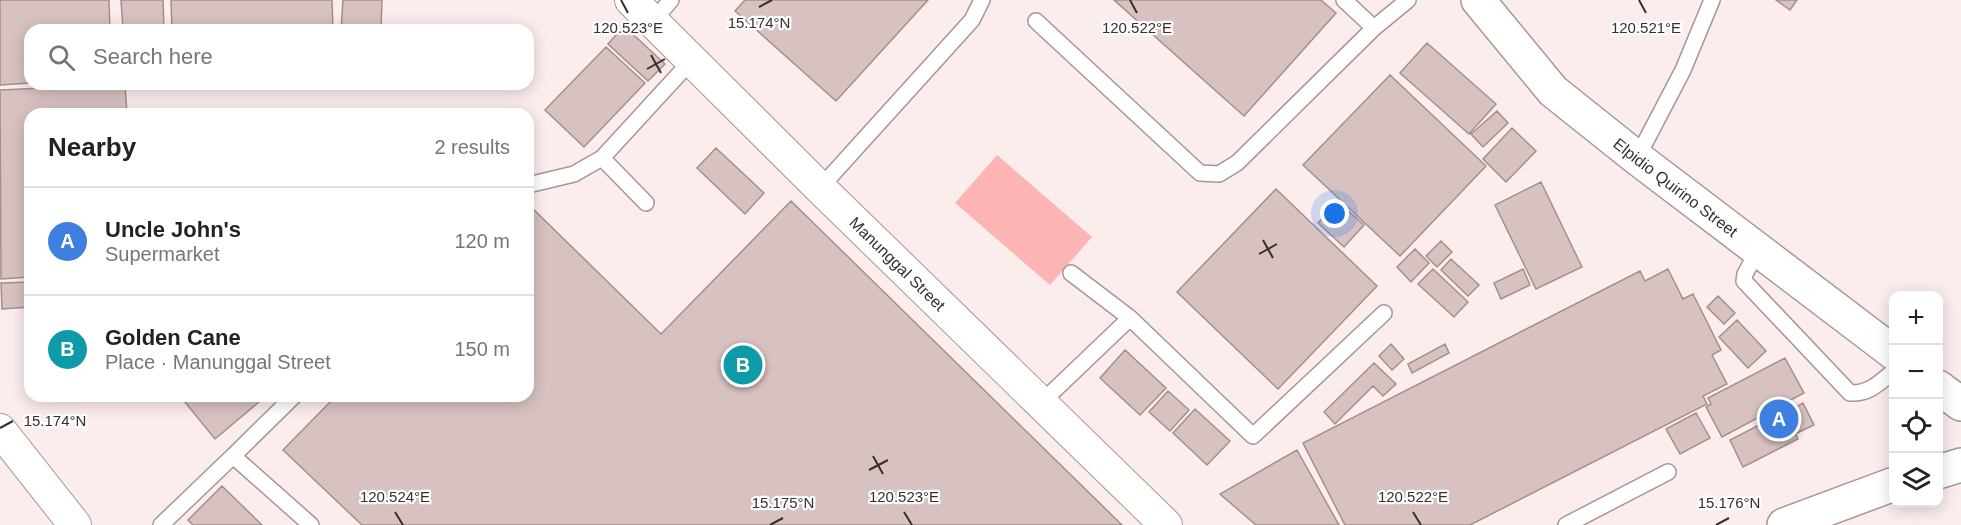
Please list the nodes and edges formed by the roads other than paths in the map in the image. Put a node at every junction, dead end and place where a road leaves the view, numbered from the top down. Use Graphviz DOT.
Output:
graph roads {
  1 [pos="982,0"];
  2 [pos="1344,0"];
  3 [pos="1408,0"];
  4 [pos="1478,0"];
  5 [pos="1712,0"];
  6 [pos="646,6"];
  7 [pos="1036,21"];
  8 [pos="1374,28"];
  9 [pos="692,60"];
  10 [pos="602,158"];
  11 [pos="1637,158"];
  12 [pos="534,183"];
  13 [pos="820,188"];
  14 [pos="646,203"];
  15 [pos="1758,250"];
  16 [pos="1071,273"];
  17 [pos="1384,313"];
  18 [pos="1130,318"];
  19 [pos="1889,350"];
  20 [pos="1889,374"];
  21 [pos="1943,391"];
  22 [pos="288,402"];
  23 [pos="1042,402"];
  24 [pos="1961,404"];
  25 [pos="0,430"];
  26 [pos="233,456"];
  27 [pos="1961,465"];
  28 [pos="1943,470"];
  29 [pos="1668,472"];
  30 [pos="1889,486"];
  31 [pos="1569,524"];
  32 [pos="75,525"];
  33 [pos="161,525"];
  34 [pos="311,525"];
  35 [pos="1166,525"];
  36 [pos="1784,525"];
  1 -- 13 [label="lane"];
  2 -- 8 [label="lane"];
  3 -- 8 [label="lane"];
  4 -- 11 [label="street, Elpidio Quirino Street"];
  5 -- 11 [label="lane"];
  6 -- 9 [label="street, Manunggal Street"];
  7 -- 8 [label="lane"];
  9 -- 10 [label="lane"];
  9 -- 13 [label="street, Manunggal Street"];
  10 -- 12 [label="lane"];
  10 -- 14 [label="lane"];
  11 -- 15 [label="street, Elpidio Quirino Street"];
  13 -- 23 [label="street, Manunggal Street"];
  15 -- 19 [label="street, Elpidio Quirino Street"];
  15 -- 20 [label="lane"];
  16 -- 18 [label="lane"];
  17 -- 18 [label="lane"];
  18 -- 23 [label="lane"];
  21 -- 24 [label="street"];
  22 -- 26 [label="lane"];
  23 -- 35 [label="street, Manunggal Street"];
  25 -- 32 [label="street"];
  26 -- 33 [label="lane"];
  26 -- 34 [label="lane"];
  27 -- 28 [label="street"];
  29 -- 31 [label="lane"];
  30 -- 36 [label="street"];
}
